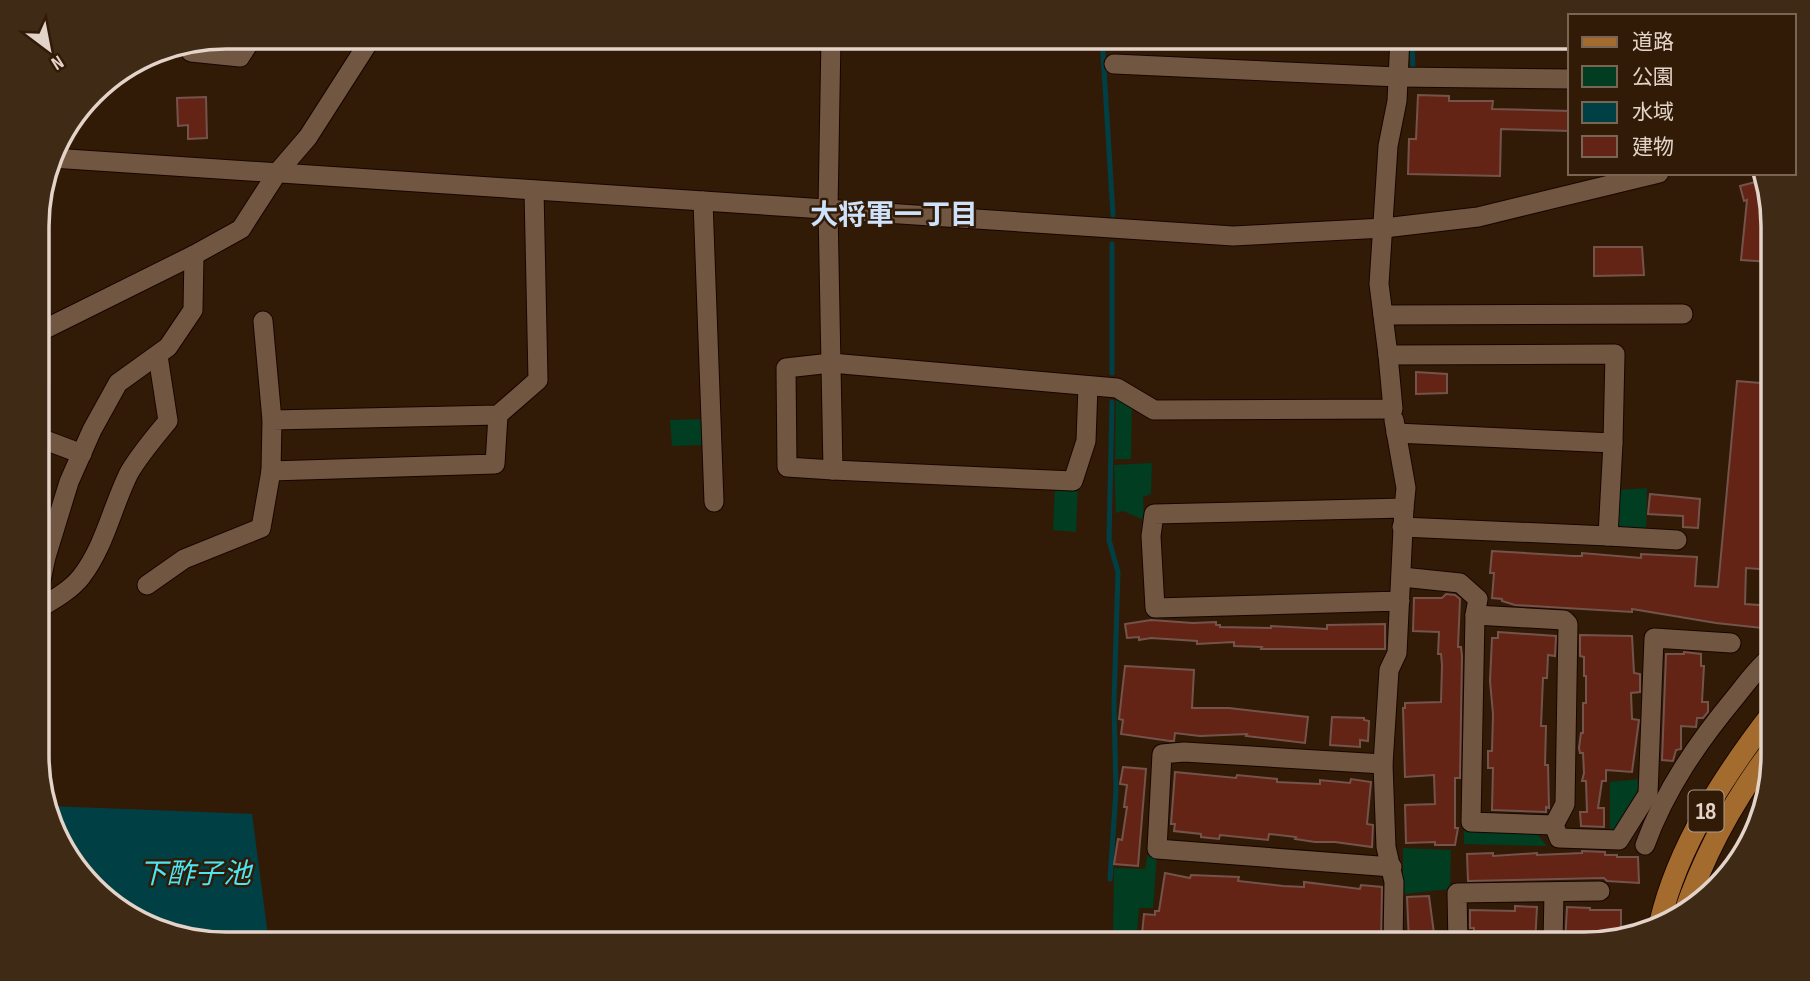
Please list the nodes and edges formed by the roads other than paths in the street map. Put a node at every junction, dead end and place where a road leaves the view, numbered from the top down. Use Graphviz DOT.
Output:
graph roads {
  1 [pos="245,49"];
  2 [pos="364,49"];
  3 [pos="831,49"];
  4 [pos="1399,49"];
  5 [pos="191,52"];
  6 [pos="1114,64"];
  7 [pos="1398,76"];
  8 [pos="1568,79"];
  9 [pos="62,159"];
  10 [pos="277,173"];
  11 [pos="1651,175"];
  12 [pos="534,190"];
  13 [pos="703,201"];
  14 [pos="828,209"];
  15 [pos="1384,228"];
  16 [pos="194,255"];
  17 [pos="1683,314"];
  18 [pos="1383,315"];
  19 [pos="263,321"];
  20 [pos="49,327"];
  21 [pos="1388,355"];
  22 [pos="158,356"];
  23 [pos="831,363"];
  24 [pos="1088,386"];
  25 [pos="1392,409"];
  26 [pos="498,415"];
  27 [pos="272,420"];
  28 [pos="1396,433"];
  29 [pos="49,442"];
  30 [pos="1613,443"];
  31 [pos="82,454"];
  32 [pos="832,470"];
  33 [pos="271,471"];
  34 [pos="714,502"];
  35 [pos="1403,517"];
  36 [pos="1608,536"];
  37 [pos="1677,540"];
  38 [pos="49,547"];
  39 [pos="1402,577"];
  40 [pos="147,585"];
  41 [pos="1400,601"];
  42 [pos="49,602"];
  43 [pos="1475,615"];
  44 [pos="1731,643"];
  45 [pos="1761,665"];
  46 [pos="1761,728"];
  47 [pos="1383,764"];
  48 [pos="1761,766"];
  49 [pos="1554,825"];
  50 [pos="1645,845"];
  51 [pos="1392,867"];
  52 [pos="1600,891"];
  53 [pos="1553,892"];
  54 [pos="1691,896"];
  55 [pos="1663,914"];
  56 [pos="1393,932"];
  57 [pos="1458,932"];
  58 [pos="1553,932"];
  1 -- 5 [label="street"];
  2 -- 10 [label="street"];
  3 -- 14 [label="street"];
  4 -- 7 [label="street"];
  6 -- 7 [label="street"];
  7 -- 8 [label="street"];
  7 -- 15 [label="street"];
  9 -- 10 [label="street"];
  10 -- 12 [label="street"];
  10 -- 16 [label="street"];
  11 -- 15 [label="street"];
  12 -- 13 [label="street"];
  12 -- 26 [label="street"];
  13 -- 14 [label="street"];
  13 -- 34 [label="street"];
  14 -- 15 [label="street"];
  14 -- 23 [label="street"];
  15 -- 18 [label="street"];
  16 -- 20 [label="street"];
  16 -- 22 [label="street"];
  17 -- 18 [label="street"];
  18 -- 21 [label="street"];
  19 -- 27 [label="street"];
  21 -- 25 [label="street"];
  21 -- 30 [label="street"];
  22 -- 31 [label="street"];
  22 -- 42 [label="street"];
  23 -- 24 [label="street"];
  23 -- 32 [label="street"];
  23 -- 32 [label="street"];
  24 -- 25 [label="street"];
  24 -- 32 [label="street"];
  25 -- 28 [label="street"];
  26 -- 27 [label="street"];
  26 -- 33 [label="street"];
  27 -- 33 [label="street"];
  28 -- 30 [label="street"];
  28 -- 35 [label="street"];
  29 -- 31 [label="street"];
  30 -- 36 [label="street"];
  31 -- 38 [label="street"];
  33 -- 40 [label="street"];
  35 -- 36 [label="street"];
  35 -- 39 [label="street"];
  35 -- 41 [label="street"];
  36 -- 37 [label="street"];
  39 -- 41 [label="street"];
  39 -- 43 [label="street"];
  41 -- 47 [label="street"];
  43 -- 49 [label="street"];
  43 -- 49 [label="street"];
  44 -- 49 [label="street"];
  45 -- 50 [label="street"];
  46 -- 55 [label="main road, 18"];
  47 -- 51 [label="street"];
  47 -- 51 [label="street"];
  48 -- 54 [label="main road, 18"];
  51 -- 56 [label="street"];
  52 -- 53 [label="street"];
  53 -- 57 [label="street"];
  53 -- 58 [label="street"];
}
